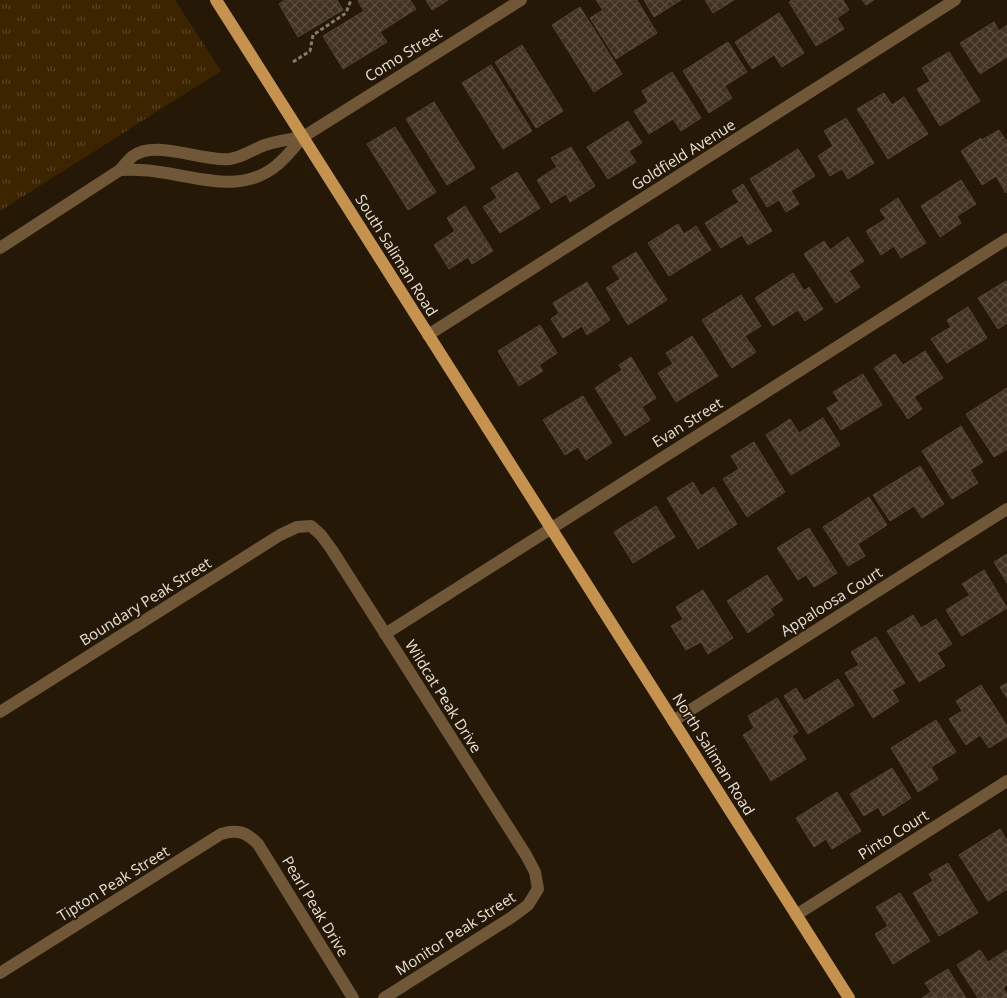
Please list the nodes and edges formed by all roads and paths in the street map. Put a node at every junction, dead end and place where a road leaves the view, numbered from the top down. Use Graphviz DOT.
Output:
graph roads {
  1 [pos="216,0"];
  2 [pos="351,0"];
  3 [pos="521,0"];
  4 [pos="955,0"];
  5 [pos="293,62"];
  6 [pos="303,137"];
  7 [pos="183,154"];
  8 [pos="120,170"];
  9 [pos="178,175"];
  10 [pos="1007,239"];
  11 [pos="0,248"];
  12 [pos="428,335"];
  13 [pos="1007,509"];
  14 [pos="311,526"];
  15 [pos="551,528"];
  16 [pos="385,634"];
  17 [pos="0,712"];
  18 [pos="673,721"];
  19 [pos="1007,781"];
  20 [pos="248,834"];
  21 [pos="538,889"];
  22 [pos="796,915"];
  23 [pos="0,973"];
  24 [pos="353,998"];
  25 [pos="384,998"];
  26 [pos="849,998"];
  1 -- 6 [label="main road, South Saliman Road"];
  2 -- 5 [label="path"];
  3 -- 6 [label="street, Como Street"];
  4 -- 12 [label="street, Goldfield Avenue"];
  6 -- 7 [label="street"];
  6 -- 9 [label="street"];
  6 -- 12 [label="main road, South Saliman Road"];
  7 -- 8 [label="street"];
  7 -- 9 [label="street"];
  8 -- 9 [label="street"];
  8 -- 11 [label="street"];
  10 -- 15 [label="street, Evan Street"];
  12 -- 15 [label="main road, South Saliman Road"];
  13 -- 18 [label="street, Appaloosa Court"];
  14 -- 16 [label="street, Wildcat Peak Drive"];
  14 -- 17 [label="street, Boundary Peak Street"];
  15 -- 16 [label="street, Evan Street"];
  15 -- 18 [label="main road, North Saliman Road"];
  16 -- 21 [label="street, Wildcat Peak Drive"];
  18 -- 22 [label="main road, North Saliman Road"];
  19 -- 22 [label="street, Pinto Court"];
  20 -- 23 [label="street, Tipton Peak Street"];
  20 -- 24 [label="street, Pearl Peak Drive"];
  21 -- 25 [label="street, Monitor Peak Street"];
  22 -- 26 [label="main road, North Saliman Road"];
}
